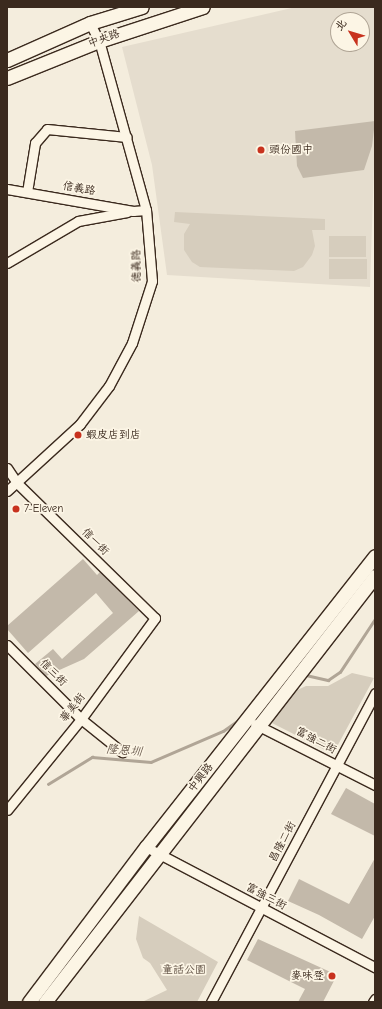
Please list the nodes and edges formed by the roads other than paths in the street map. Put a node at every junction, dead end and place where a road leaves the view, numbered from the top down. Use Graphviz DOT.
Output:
graph roads {
  1 [pos="142,7"];
  2 [pos="203,7"];
  3 [pos="90,23"];
  4 [pos="99,41"];
  5 [pos="7,60"];
  6 [pos="7,78"];
  7 [pos="127,137"];
  8 [pos="7,189"];
  9 [pos="27,192"];
  10 [pos="133,210"];
  11 [pos="146,210"];
  12 [pos="7,263"];
  13 [pos="7,468"];
  14 [pos="17,482"];
  15 [pos="7,491"];
  16 [pos="375,556"];
  17 [pos="375,576"];
  18 [pos="155,618"];
  19 [pos="7,645"];
  20 [pos="375,693"];
  21 [pos="81,719"];
  22 [pos="246,720"];
  23 [pos="260,726"];
  24 [pos="122,752"];
  25 [pos="336,766"];
  26 [pos="375,785"];
  27 [pos="7,810"];
  28 [pos="146,847"];
  29 [pos="158,854"];
  30 [pos="261,908"];
  31 [pos="375,967"];
  32 [pos="375,999"];
  33 [pos="29,1002"];
  34 [pos="45,1002"];
  35 [pos="211,1002"];
  36 [pos="373,1002"];
  1 -- 3 [label="street, 中央路"];
  2 -- 4 [label="street, 中央路"];
  3 -- 4 [label="street, 德義路"];
  3 -- 5 [label="street, 中央路"];
  4 -- 6 [label="street, 中央路"];
  4 -- 7 [label="street, 德義路"];
  7 -- 9 [label="street"];
  7 -- 11 [label="street, 德義路"];
  8 -- 9 [label="street, 信義路"];
  9 -- 10 [label="street, 信義路"];
  10 -- 11 [label="street, 信義路"];
  10 -- 12 [label="street"];
  11 -- 14 [label="street, 德義路"];
  13 -- 14 [label="street, 信一街"];
  14 -- 15 [label="street, 德義路"];
  14 -- 18 [label="street, 信一街"];
  16 -- 22 [label="street, 中興路"];
  17 -- 23 [label="street, 中興路"];
  18 -- 21 [label="street, 華美街"];
  19 -- 21 [label="street, 信三街"];
  20 -- 25 [label="street, 昌隆二街"];
  21 -- 24 [label="street, 信三街"];
  21 -- 27 [label="street, 華美街"];
  22 -- 23 [label="street, 富強二街"];
  22 -- 28 [label="street, 中興路"];
  23 -- 25 [label="street, 富強二街"];
  23 -- 29 [label="street, 中興路"];
  25 -- 26 [label="street, 富強二街"];
  25 -- 30 [label="street, 昌隆二街"];
  28 -- 29 [label="street, 富強三街"];
  28 -- 33 [label="street, 中興路"];
  29 -- 30 [label="street, 富強三街"];
  29 -- 34 [label="street, 中興路"];
  30 -- 31 [label="street, 富強三街"];
  30 -- 35 [label="street, 昌隆二街"];
  32 -- 36 [label="street"];
}
